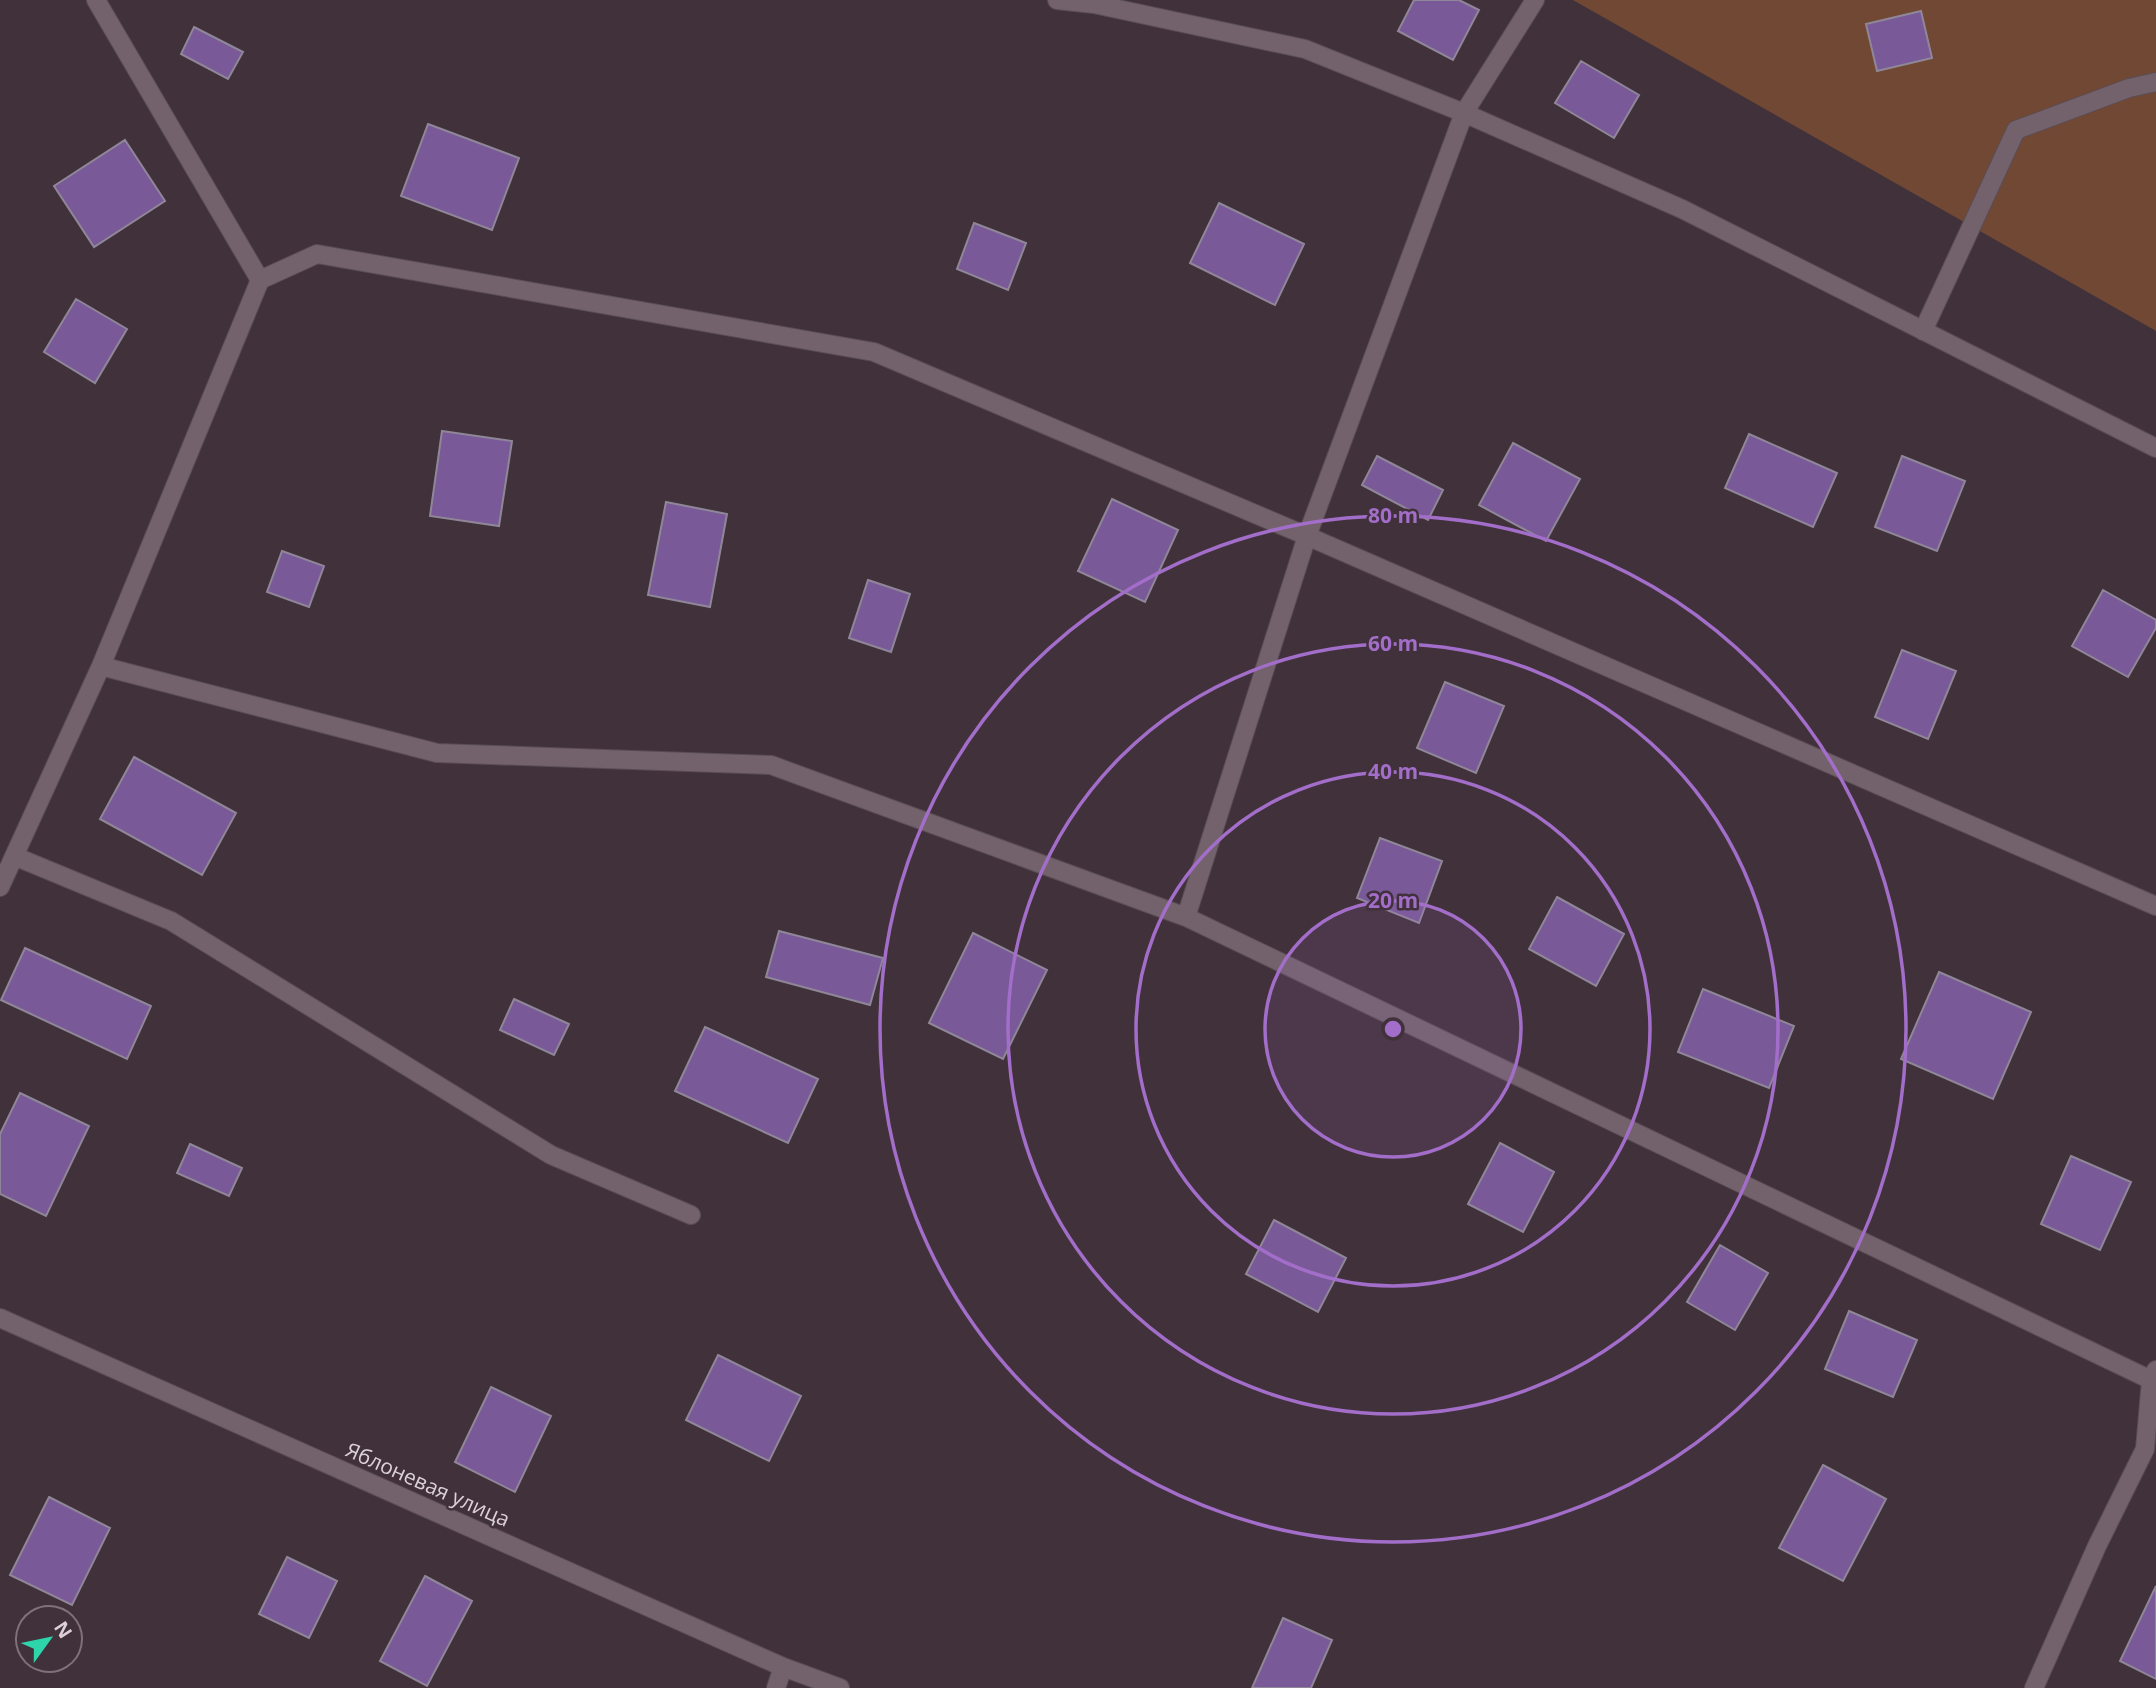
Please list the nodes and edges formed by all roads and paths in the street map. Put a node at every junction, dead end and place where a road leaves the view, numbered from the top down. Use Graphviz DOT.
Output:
graph roads {
  1 [pos="96,0"];
  2 [pos="1057,0"];
  3 [pos="1535,0"];
  4 [pos="2156,82"];
  5 [pos="1464,113"];
  6 [pos="260,280"];
  7 [pos="1923,331"];
  8 [pos="2156,448"];
  9 [pos="1307,536"];
  10 [pos="102,666"];
  11 [pos="14,856"];
  12 [pos="0,887"];
  13 [pos="2156,906"];
  14 [pos="1186,917"];
  15 [pos="691,1214"];
  16 [pos="0,1318"];
  17 [pos="2153,1375"];
  18 [pos="2150,1452"];
  19 [pos="783,1667"];
  20 [pos="776,1688"];
  21 [pos="839,1688"];
  22 [pos="2034,1688"];
  1 -- 6 [label="street"];
  2 -- 5 [label="street"];
  3 -- 5 [label="street"];
  4 -- 7 [label="street"];
  5 -- 7 [label="street"];
  5 -- 9 [label="street"];
  6 -- 9 [label="street"];
  6 -- 10 [label="street"];
  7 -- 8 [label="street"];
  9 -- 13 [label="street"];
  9 -- 14 [label="street"];
  10 -- 11 [label="street"];
  10 -- 14 [label="street"];
  11 -- 12 [label="street"];
  11 -- 15 [label="street"];
  14 -- 17 [label="street"];
  16 -- 19 [label="street, Яблоневая улица"];
  17 -- 18 [label="street"];
  18 -- 22 [label="street"];
  19 -- 20 [label="street"];
  19 -- 21 [label="street, Яблоневая улица"];
}
